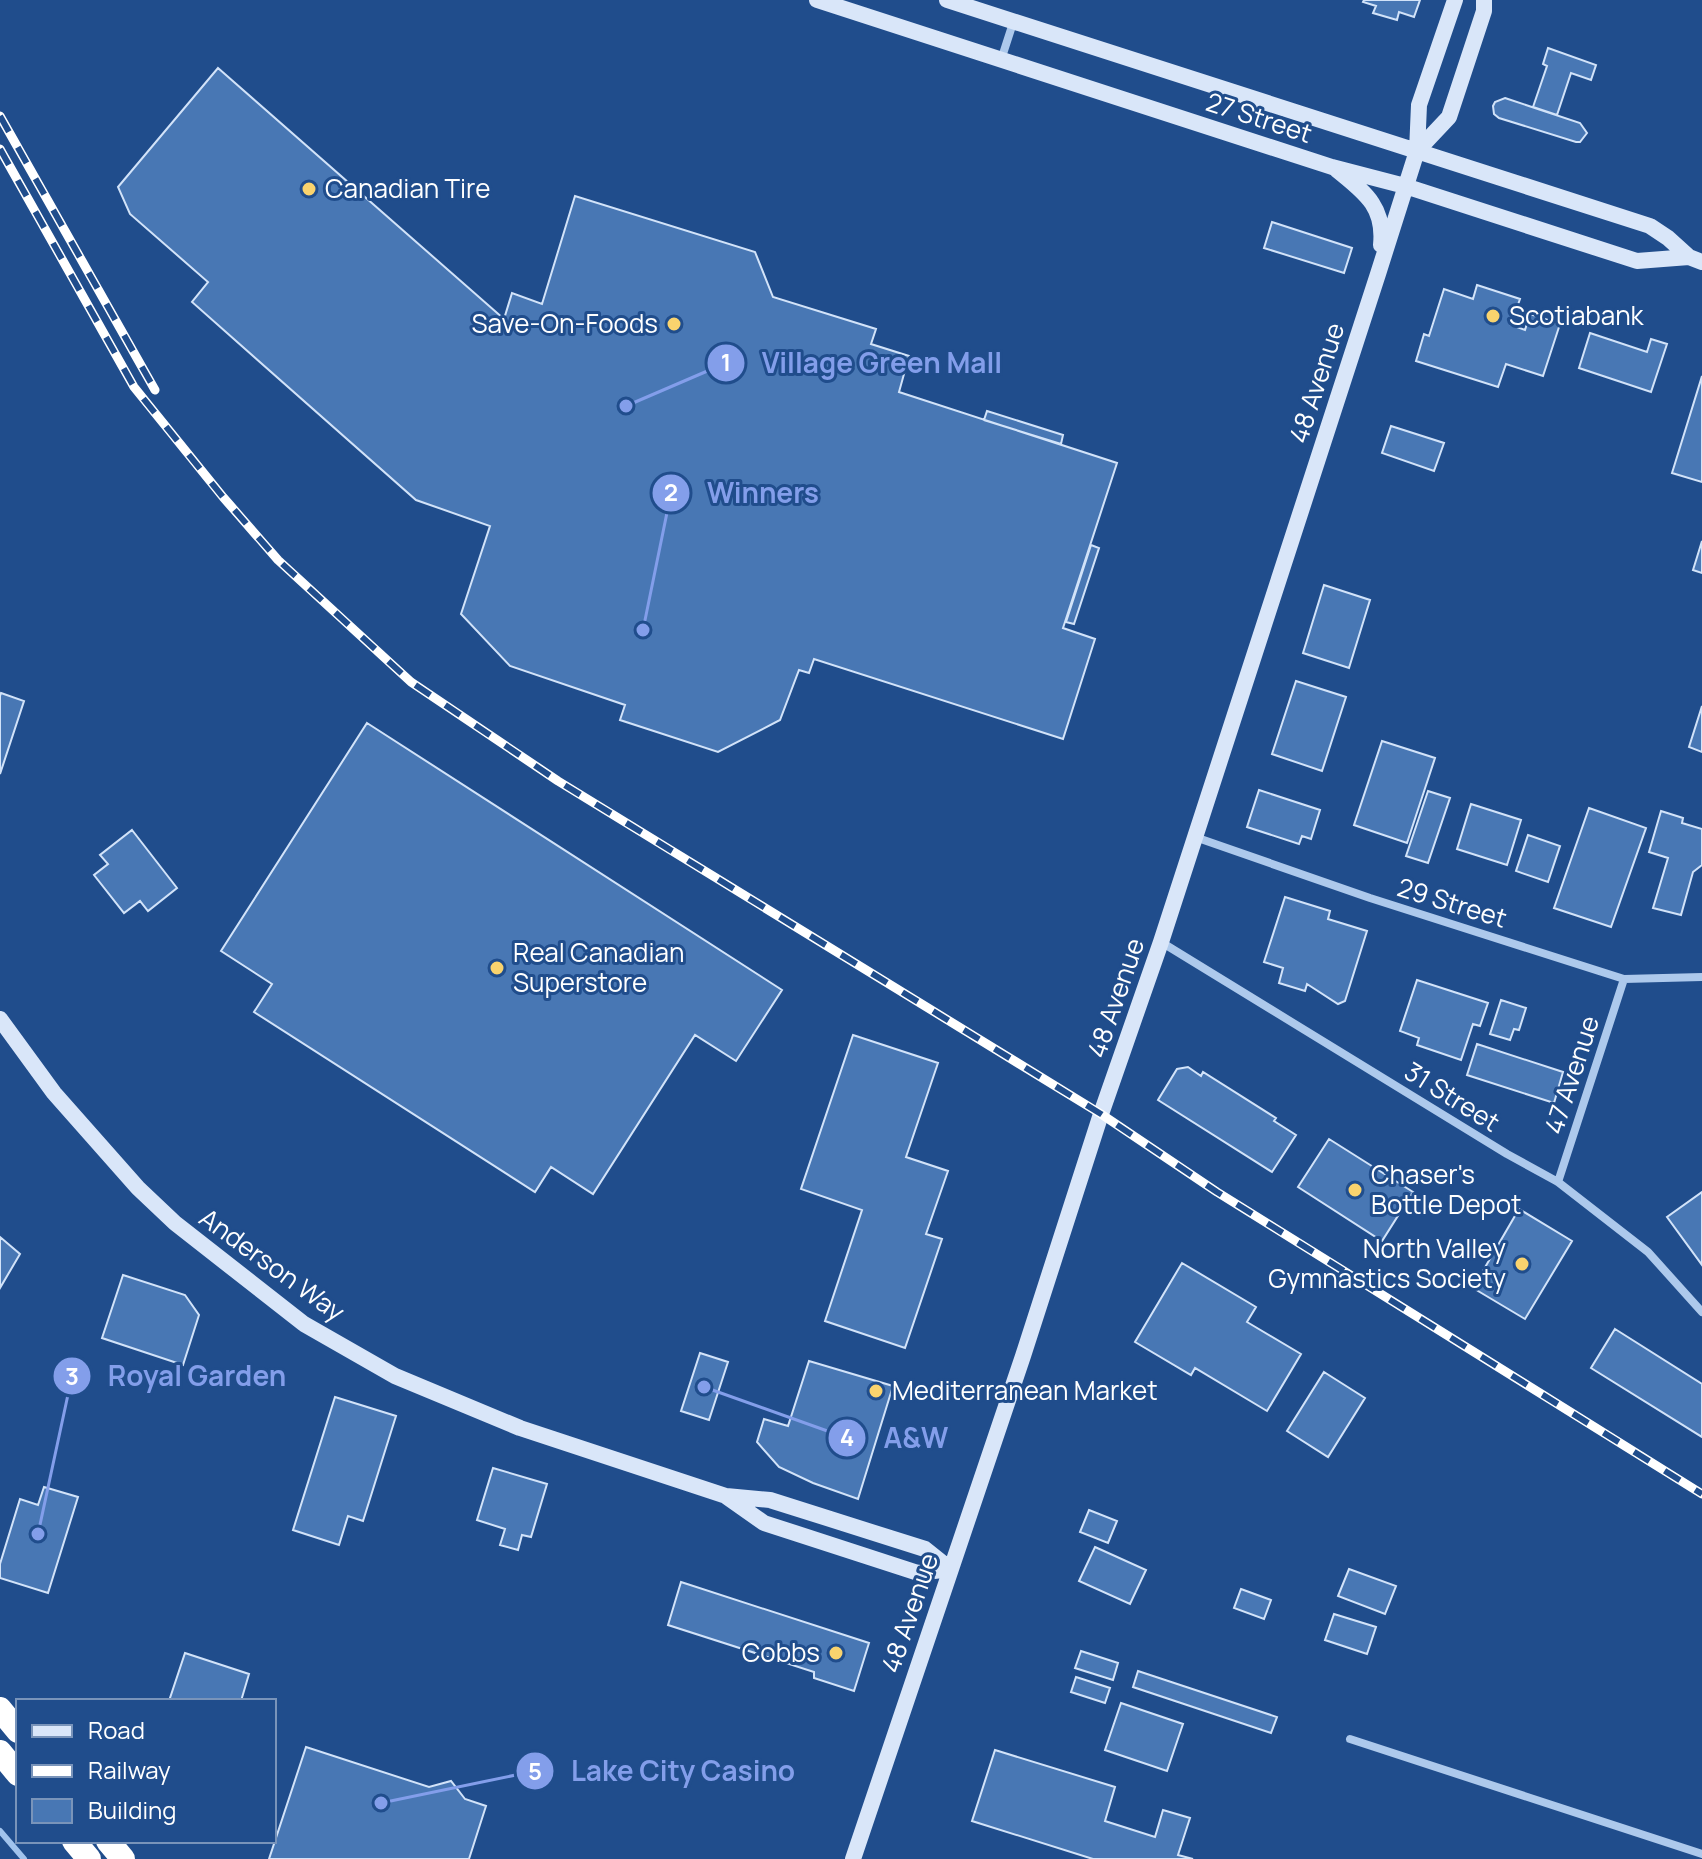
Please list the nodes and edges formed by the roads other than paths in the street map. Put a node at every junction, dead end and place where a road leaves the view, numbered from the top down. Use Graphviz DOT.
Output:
graph roads {
  1 [pos="817,0"];
  2 [pos="947,0"];
  3 [pos="1455,0"];
  4 [pos="1484,0"];
  5 [pos="1013,23"];
  6 [pos="1001,60"];
  7 [pos="1417,151"];
  8 [pos="1332,167"];
  9 [pos="1405,186"];
  10 [pos="1695,259"];
  11 [pos="1378,274"];
  12 [pos="1195,837"];
  13 [pos="1161,942"];
  14 [pos="1702,977"];
  15 [pos="1624,979"];
  16 [pos="0,1019"];
  17 [pos="1558,1182"];
  18 [pos="1702,1312"];
  19 [pos="726,1496"];
  20 [pos="950,1569"];
  21 [pos="0,1709"];
  22 [pos="16,1729"];
  23 [pos="1350,1739"];
  24 [pos="0,1752"];
  25 [pos="16,1772"];
  26 [pos="76,1843"];
  27 [pos="110,1843"];
  28 [pos="1702,1854"];
  29 [pos="89,1859"];
  30 [pos="123,1859"];
  31 [pos="853,1859"];
  1 -- 6 [label="main road, 27 Street"];
  2 -- 5 [label="main road, 27 Street"];
  3 -- 7 [label="main road, 48 Avenue"];
  4 -- 7 [label="main road, 48 Avenue"];
  5 -- 6 [label="street"];
  5 -- 7 [label="main road, 27 Street"];
  6 -- 8 [label="main road, 27 Street"];
  7 -- 9 [label="main road, 48 Avenue"];
  7 -- 10 [label="main road, 27 Street"];
  8 -- 9 [label="main road, 27 Street"];
  8 -- 11 [label="main road"];
  9 -- 10 [label="main road, 27 Street"];
  9 -- 11 [label="main road, 48 Avenue"];
  11 -- 12 [label="main road, 48 Avenue"];
  12 -- 13 [label="main road, 48 Avenue"];
  12 -- 15 [label="street, 29 Street"];
  13 -- 17 [label="street, 31 Street"];
  13 -- 20 [label="main road, 48 Avenue"];
  14 -- 15 [label="street, 29 Street"];
  15 -- 17 [label="street, 47 Avenue"];
  16 -- 19 [label="main road, Anderson Way"];
  17 -- 18 [label="street, 31 Street"];
  19 -- 20 [label="main road, Anderson Way"];
  19 -- 20 [label="main road, Anderson Way"];
  20 -- 31 [label="main road, 48 Avenue"];
  21 -- 22 [label="highway"];
  23 -- 28 [label="street"];
  24 -- 25 [label="highway"];
  26 -- 29 [label="highway"];
  27 -- 30 [label="highway"];
}
